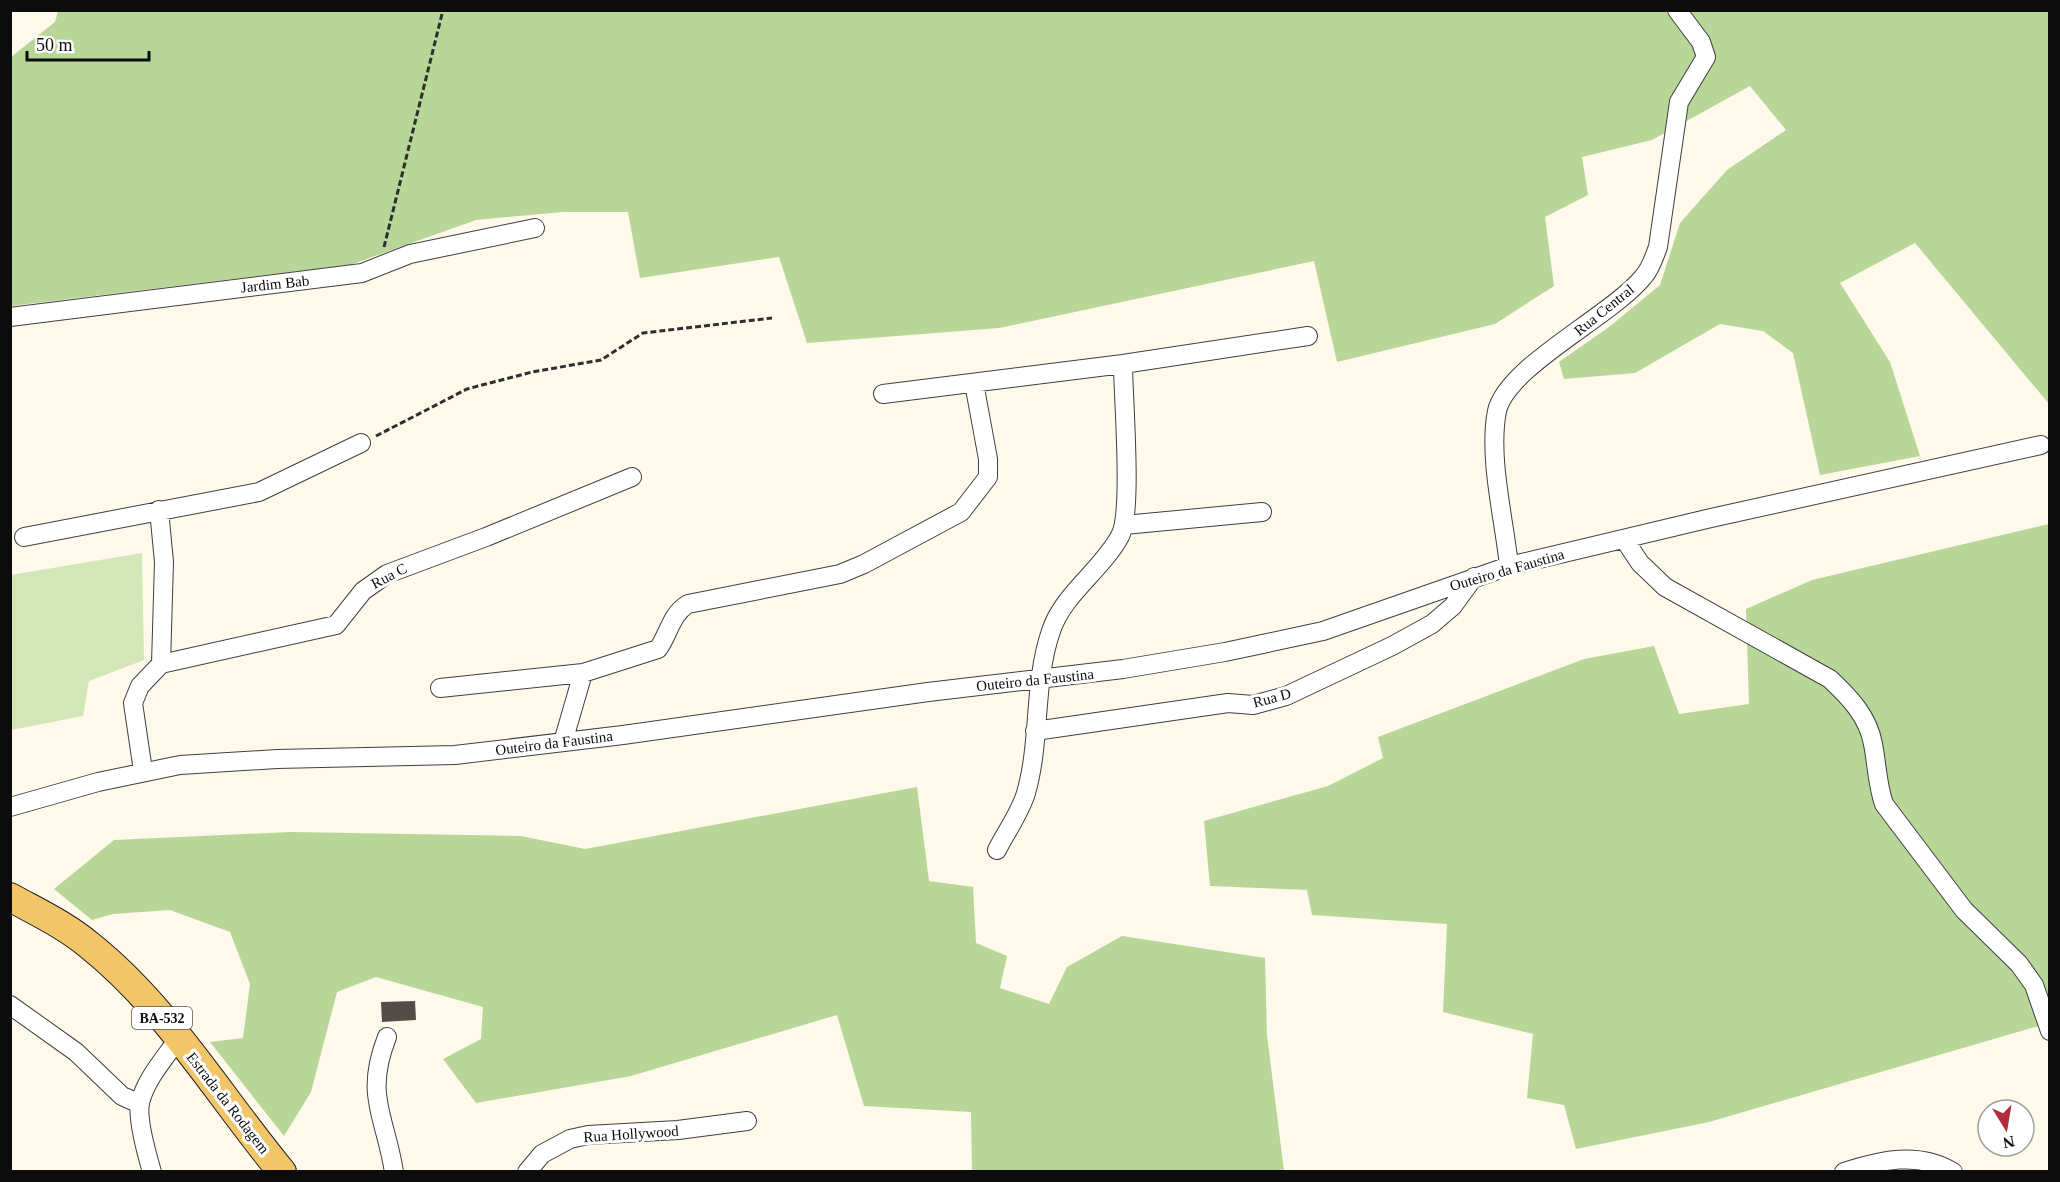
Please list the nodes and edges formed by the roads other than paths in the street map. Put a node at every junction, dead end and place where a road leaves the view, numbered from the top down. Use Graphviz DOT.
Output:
graph roads {
  1 [pos="1677,10"];
  2 [pos="535,228"];
  3 [pos="10,317"];
  4 [pos="1308,336"];
  5 [pos="1123,364"];
  6 [pos="974,383"];
  7 [pos="883,394"];
  8 [pos="361,443"];
  9 [pos="2042,445"];
  10 [pos="632,477"];
  11 [pos="159,510"];
  12 [pos="1262,512"];
  13 [pos="1124,525"];
  14 [pos="24,537"];
  15 [pos="1624,539"];
  16 [pos="1509,566"];
  17 [pos="1474,577"];
  18 [pos="161,664"];
  19 [pos="583,673"];
  20 [pos="1041,680"];
  21 [pos="440,688"];
  22 [pos="1035,731"];
  23 [pos="563,742"];
  24 [pos="143,771"];
  25 [pos="10,807"];
  26 [pos="997,850"];
  27 [pos="10,897"];
  28 [pos="10,1005"];
  29 [pos="2049,1031"];
  30 [pos="387,1037"];
  31 [pos="178,1039"];
  32 [pos="140,1104"];
  33 [pos="747,1121"];
  34 [pos="152,1172"];
  35 [pos="282,1172"];
  36 [pos="394,1172"];
  37 [pos="527,1172"];
  38 [pos="1844,1172"];
  39 [pos="1953,1172"];
  1 -- 16 [label="street, Rua Central"];
  2 -- 3 [label="street, Jardim Bab"];
  4 -- 5 [label="street"];
  5 -- 6 [label="street"];
  5 -- 13 [label="street"];
  6 -- 7 [label="street"];
  6 -- 19 [label="street"];
  8 -- 11 [label="street"];
  9 -- 15 [label="street, Outeiro da Faustina"];
  10 -- 18 [label="street, Rua C"];
  11 -- 14 [label="street"];
  11 -- 18 [label="street"];
  12 -- 13 [label="street"];
  13 -- 20 [label="street"];
  15 -- 16 [label="street, Outeiro da Faustina"];
  15 -- 29 [label="street"];
  16 -- 17 [label="street, Outeiro da Faustina"];
  17 -- 20 [label="street, Outeiro da Faustina"];
  17 -- 22 [label="street, Rua D"];
  18 -- 24 [label="street"];
  19 -- 21 [label="street"];
  19 -- 23 [label="street"];
  20 -- 22 [label="street"];
  20 -- 23 [label="street, Outeiro da Faustina"];
  22 -- 26 [label="street"];
  23 -- 24 [label="street, Outeiro da Faustina"];
  24 -- 25 [label="street, Outeiro da Faustina"];
  27 -- 31 [label="main road, Estrada da Rodagem / BA-532"];
  28 -- 32 [label="street"];
  30 -- 36 [label="street"];
  31 -- 32 [label="street"];
  31 -- 35 [label="main road, Estrada da Rodagem / BA-532"];
  32 -- 34 [label="street"];
  33 -- 37 [label="street, Rua Hollywood"];
  38 -- 39 [label="street"];
}
